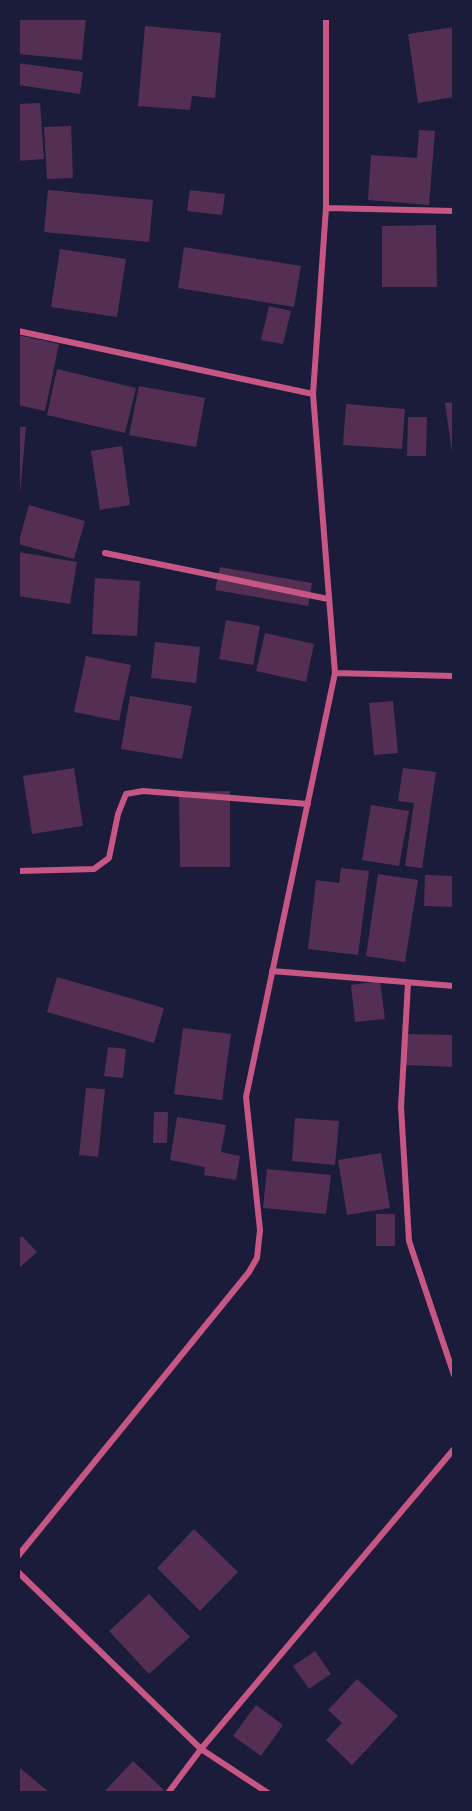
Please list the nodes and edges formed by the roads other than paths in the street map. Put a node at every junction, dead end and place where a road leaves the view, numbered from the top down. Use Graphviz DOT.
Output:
graph roads {
  1 [pos="326,18"];
  2 [pos="326,208"];
  3 [pos="454,211"];
  4 [pos="18,331"];
  5 [pos="313,394"];
  6 [pos="105,554"];
  7 [pos="328,598"];
  8 [pos="335,673"];
  9 [pos="454,676"];
  10 [pos="308,804"];
  11 [pos="18,872"];
  12 [pos="272,971"];
  13 [pos="408,983"];
  14 [pos="454,986"];
  15 [pos="454,1375"];
  16 [pos="454,1449"];
  17 [pos="18,1556"];
  18 [pos="18,1572"];
  19 [pos="201,1749"];
  20 [pos="168,1793"];
  21 [pos="268,1793"];
  1 -- 2 [label="street"];
  2 -- 3 [label="street"];
  2 -- 5 [label="street"];
  4 -- 5 [label="street"];
  5 -- 7 [label="street"];
  6 -- 7 [label="street"];
  7 -- 8 [label="street"];
  8 -- 9 [label="street"];
  8 -- 10 [label="street"];
  10 -- 11 [label="street"];
  10 -- 12 [label="street"];
  12 -- 13 [label="street"];
  12 -- 17 [label="street"];
  13 -- 14 [label="street"];
  13 -- 15 [label="street"];
  16 -- 19 [label="street"];
  18 -- 19 [label="street"];
  19 -- 20 [label="street"];
  19 -- 21 [label="street"];
}
